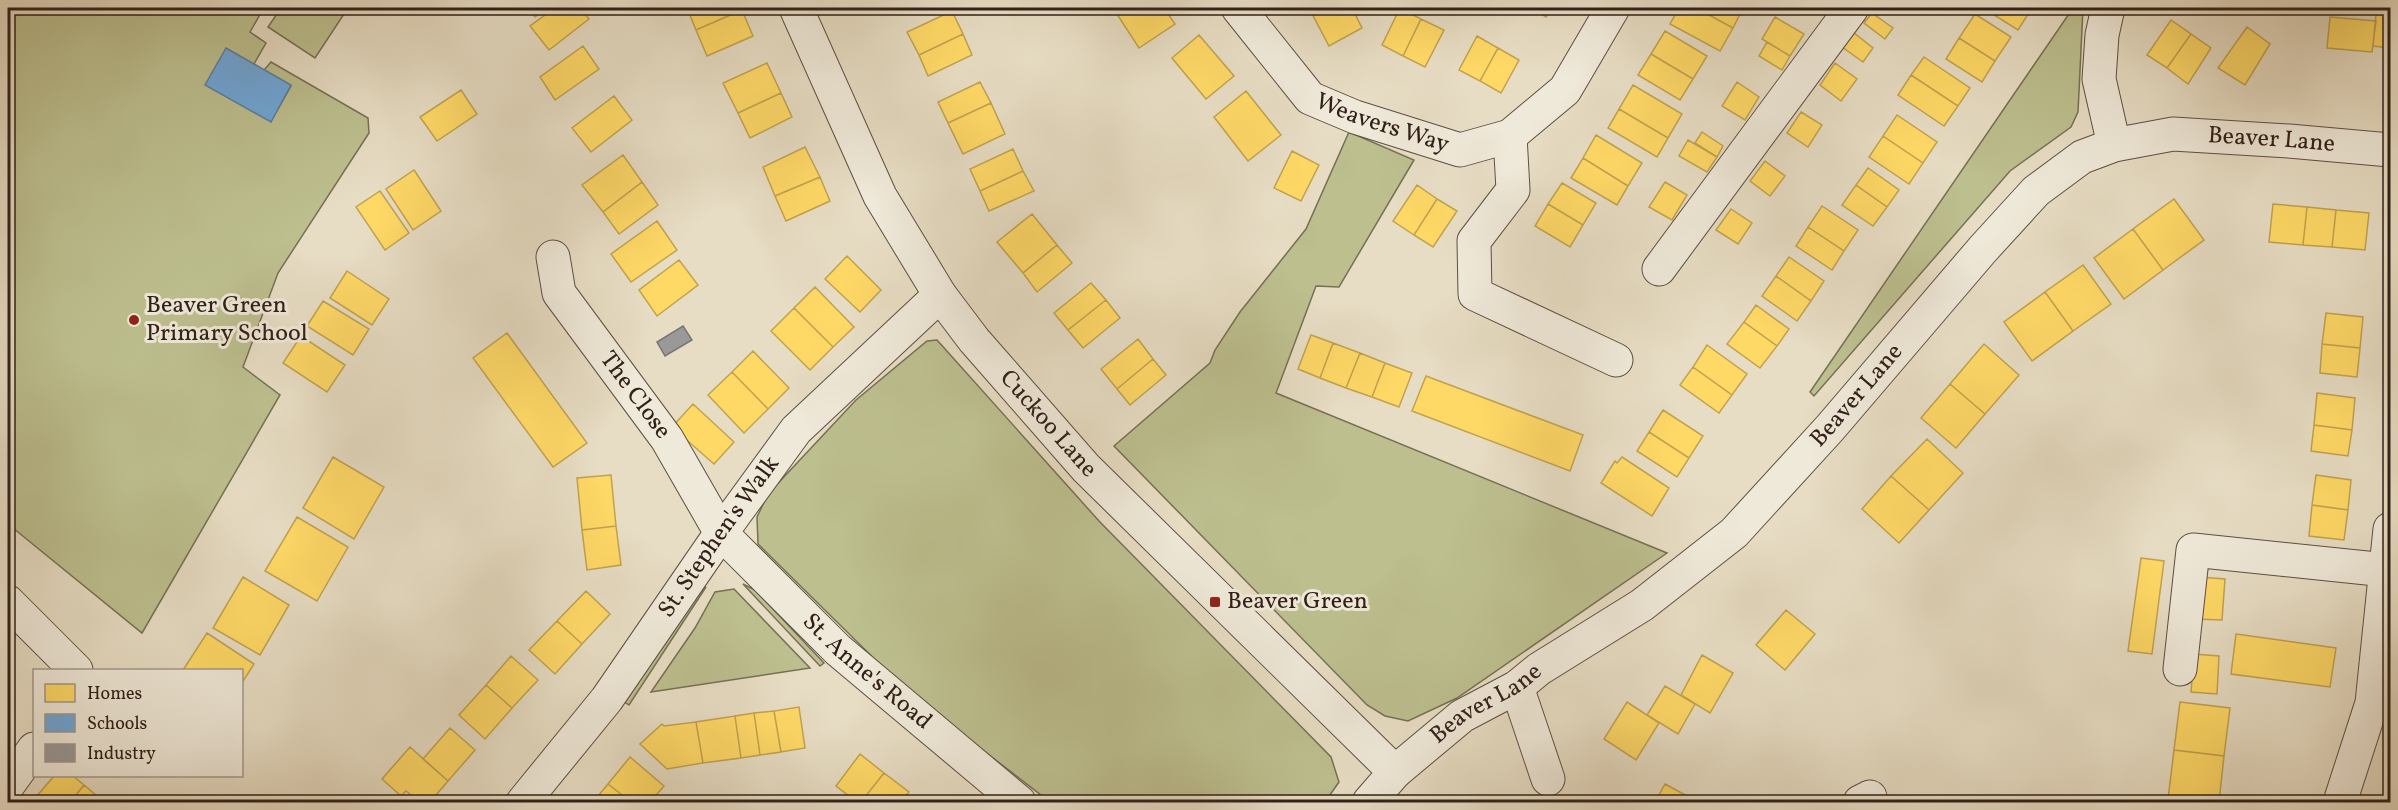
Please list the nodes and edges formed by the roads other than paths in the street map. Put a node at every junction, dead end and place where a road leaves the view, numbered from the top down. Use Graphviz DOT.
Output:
graph roads {
  1 [pos="796,8"];
  2 [pos="1238,8"];
  3 [pos="1613,8"];
  4 [pos="1852,8"];
  5 [pos="2108,8"];
  6 [pos="1510,136"];
  7 [pos="2114,145"];
  8 [pos="2391,150"];
  9 [pos="554,257"];
  10 [pos="1659,269"];
  11 [pos="940,295"];
  12 [pos="1616,360"];
  13 [pos="2391,530"];
  14 [pos="721,533"];
  15 [pos="2386,570"];
  16 [pos="8,602"];
  17 [pos="75,669"];
  18 [pos="2181,669"];
  19 [pos="1517,687"];
  20 [pos="2381,704"];
  21 [pos="33,750"];
  22 [pos="1395,772"];
  23 [pos="1548,779"];
  24 [pos="8,785"];
  25 [pos="523,802"];
  26 [pos="1019,802"];
  27 [pos="1369,802"];
  28 [pos="2340,802"];
  1 -- 11 [label="street, Cuckoo Lane"];
  2 -- 6 [label="street, Weavers Way"];
  3 -- 6 [label="street, Weavers Way"];
  4 -- 10 [label="street"];
  5 -- 7 [label="street"];
  6 -- 12 [label="street"];
  7 -- 8 [label="street, Beaver Lane"];
  7 -- 19 [label="street, Beaver Lane"];
  9 -- 14 [label="street, The Close"];
  11 -- 14 [label="street, St. Stephen's Walk"];
  11 -- 22 [label="street, Cuckoo Lane"];
  13 -- 15 [label="street"];
  14 -- 25 [label="street, St. Stephen's Walk"];
  14 -- 26 [label="street, St. Anne's Road"];
  15 -- 18 [label="street"];
  15 -- 20 [label="street"];
  16 -- 17 [label="street"];
  19 -- 22 [label="street, Beaver Lane"];
  19 -- 23 [label="street"];
  20 -- 28 [label="street"];
  21 -- 24 [label="street"];
  22 -- 27 [label="street, Beaver Lane"];
}
